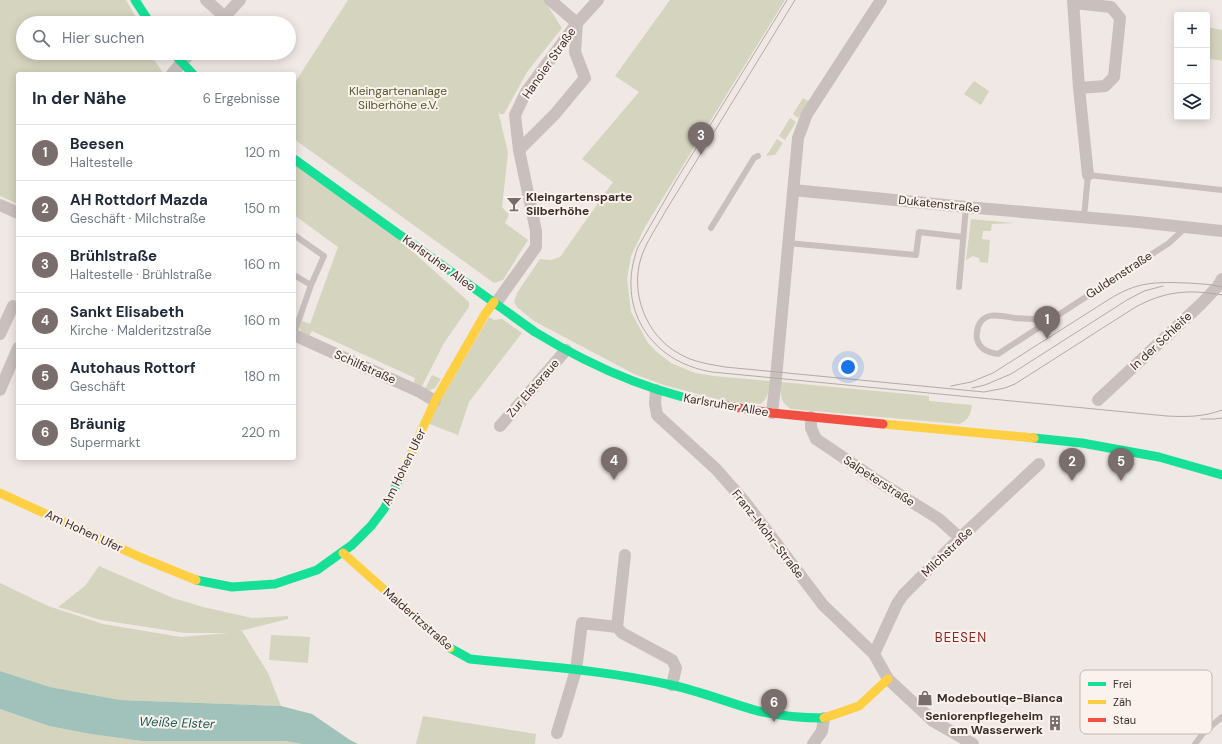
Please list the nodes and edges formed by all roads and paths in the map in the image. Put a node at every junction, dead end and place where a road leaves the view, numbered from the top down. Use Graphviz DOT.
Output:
graph roads {
  1 [pos="135,0"];
  2 [pos="206,0"];
  3 [pos="240,0"];
  4 [pos="550,0"];
  5 [pos="598,0"];
  6 [pos="880,0"];
  7 [pos="1074,2"];
  8 [pos="145,16"];
  9 [pos="219,16"];
  10 [pos="226,16"];
  11 [pos="577,23"];
  12 [pos="179,60"];
  13 [pos="184,60"];
  14 [pos="182,63"];
  15 [pos="174,72"];
  16 [pos="191,72"];
  17 [pos="1079,88"];
  18 [pos="519,150"];
  19 [pos="758,156"];
  20 [pos="296,160"];
  21 [pos="1088,175"];
  22 [pos="793,190"];
  23 [pos="1222,190"];
  24 [pos="0,205"];
  25 [pos="966,207"];
  26 [pos="16,212"];
  27 [pos="1084,217"];
  28 [pos="1186,227"];
  29 [pos="711,228"];
  30 [pos="1222,231"];
  31 [pos="296,236"];
  32 [pos="963,237"];
  33 [pos="788,244"];
  34 [pos="296,275"];
  35 [pos="1222,279"];
  36 [pos="311,285"];
  37 [pos="959,287"];
  38 [pos="495,303"];
  39 [pos="16,307"];
  40 [pos="1049,320"];
  41 [pos="296,328"];
  42 [pos="0,334"];
  43 [pos="296,335"];
  44 [pos="566,350"];
  45 [pos="16,353"];
  46 [pos="0,390"];
  47 [pos="656,390"];
  48 [pos="1098,400"];
  49 [pos="435,401"];
  50 [pos="772,413"];
  51 [pos="811,417"];
  52 [pos="500,426"];
  53 [pos="1039,464"];
  54 [pos="1222,475"];
  55 [pos="0,493"];
  56 [pos="960,538"];
  57 [pos="342,553"];
  58 [pos="625,555"];
  59 [pos="616,627"];
  60 [pos="874,654"];
  61 [pos="576,670"];
  62 [pos="888,679"];
  63 [pos="672,685"];
  64 [pos="1222,717"];
  65 [pos="824,718"];
  66 [pos="1212,725"];
  67 [pos="557,733"];
  68 [pos="1202,734"];
  69 [pos="813,744"];
  70 [pos="973,744"];
  71 [pos="1195,744"];
  1 -- 8 [label="street"];
  2 -- 9 [label="street"];
  3 -- 10 [label="street"];
  4 -- 11 [label="street, Hanoier Straße"];
  5 -- 11 [label="street, Hanoier Straße"];
  6 -- 22 [label="street"];
  7 -- 17 [label="street"];
  7 -- 17 [label="street"];
  11 -- 18 [label="street, Hanoier Straße"];
  11 -- 18 [label="street, Hanoier Straße"];
  12 -- 14 [label="street"];
  13 -- 14 [label="street"];
  14 -- 15 [label="street"];
  14 -- 16 [label="street"];
  17 -- 21 [label="street"];
  18 -- 38 [label="street, Hanoier Straße"];
  19 -- 29 [label="lane"];
  20 -- 38 [label="street, Karlsruher Allee"];
  21 -- 23 [label="lane"];
  21 -- 27 [label="lane"];
  22 -- 25 [label="street, Dukatenstraße"];
  22 -- 33 [label="street"];
  24 -- 26 [label="street"];
  25 -- 27 [label="street, Dukatenstraße"];
  25 -- 32 [label="lane"];
  27 -- 28 [label="street"];
  28 -- 30 [label="street"];
  28 -- 40 [label="lane, Guldenstraße"];
  31 -- 36 [label="lane"];
  32 -- 33 [label="lane"];
  32 -- 37 [label="lane"];
  33 -- 50 [label="street"];
  34 -- 36 [label="lane"];
  35 -- 48 [label="street, In der Schleife"];
  36 -- 41 [label="lane"];
  38 -- 44 [label="street, Karlsruher Allee"];
  38 -- 49 [label="street, Am Hohen Ufer"];
  39 -- 42 [label="street"];
  40 -- 40 [label="lane, Guldenstraße"];
  43 -- 49 [label="street, Schilfstraße"];
  44 -- 47 [label="street, Karlsruher Allee"];
  44 -- 52 [label="street, Zur Elsteraue"];
  45 -- 46 [label="street"];
  47 -- 50 [label="street, Karlsruher Allee"];
  47 -- 60 [label="street, Franz-Mohr-Straße"];
  49 -- 57 [label="street, Am Hohen Ufer"];
  50 -- 51 [label="street, Karlsruher Allee"];
  51 -- 54 [label="street, Karlsruher Allee"];
  51 -- 56 [label="street, Salpeterstraße"];
  53 -- 56 [label="street, Milchstraße"];
  55 -- 57 [label="street, Am Hohen Ufer"];
  56 -- 60 [label="street, Milchstraße"];
  57 -- 61 [label="street, Malderitzstraße"];
  58 -- 59 [label="street"];
  59 -- 61 [label="street"];
  59 -- 63 [label="street"];
  60 -- 62 [label="street, Franz-Mohr-Straße"];
  61 -- 63 [label="street, Malderitzstraße"];
  61 -- 67 [label="street"];
  62 -- 65 [label="street, Malderitzstraße"];
  62 -- 70 [label="street, Franz-Mohr-Straße"];
  63 -- 65 [label="street, Malderitzstraße"];
  64 -- 66 [label="lane"];
  65 -- 69 [label="street"];
  68 -- 71 [label="lane"];
}
